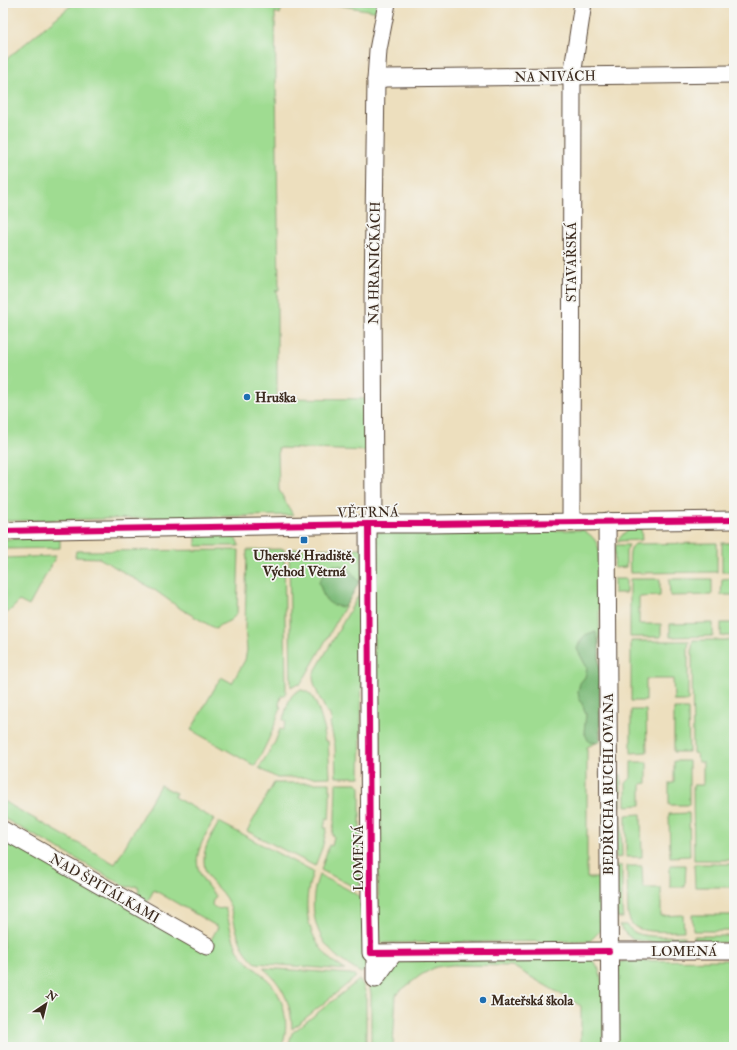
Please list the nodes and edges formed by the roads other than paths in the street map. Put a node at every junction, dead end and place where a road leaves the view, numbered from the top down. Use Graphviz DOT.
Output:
graph roads {
  1 [pos="387,3"];
  2 [pos="583,3"];
  3 [pos="734,74"];
  4 [pos="572,76"];
  5 [pos="376,80"];
  6 [pos="734,520"];
  7 [pos="607,521"];
  8 [pos="571,522"];
  9 [pos="371,524"];
  10 [pos="3,531"];
  11 [pos="3,830"];
  12 [pos="207,946"];
  13 [pos="609,950"];
  14 [pos="734,951"];
  15 [pos="375,953"];
  16 [pos="394,953"];
  17 [pos="610,1047"];
  1 -- 5 [label="street, NA HRANIČKÁCH"];
  2 -- 4 [label="street, STAVAŘSKÁ"];
  3 -- 4 [label="street, NA NIVÁCH"];
  4 -- 5 [label="street, NA NIVÁCH"];
  4 -- 8 [label="street, STAVAŘSKÁ"];
  5 -- 9 [label="street, NA HRANIČKÁCH"];
  6 -- 7 [label="street, VĚTRNÁ"];
  7 -- 8 [label="street, VĚTRNÁ"];
  7 -- 13 [label="street, BEDŘICHA BUCHLOVANA"];
  8 -- 9 [label="street, VĚTRNÁ"];
  9 -- 10 [label="street, VĚTRNÁ"];
  9 -- 15 [label="street, LOMENÁ"];
  11 -- 12 [label="street, NAD ŠPITÁLKAMI"];
  13 -- 14 [label="street, LOMENÁ"];
  13 -- 16 [label="street, LOMENÁ"];
  13 -- 17 [label="street, BEDŘICHA BUCHLOVANA"];
  15 -- 16 [label="street, LOMENÁ"];
  15 -- 16 [label="street, LOMENÁ"];
}
